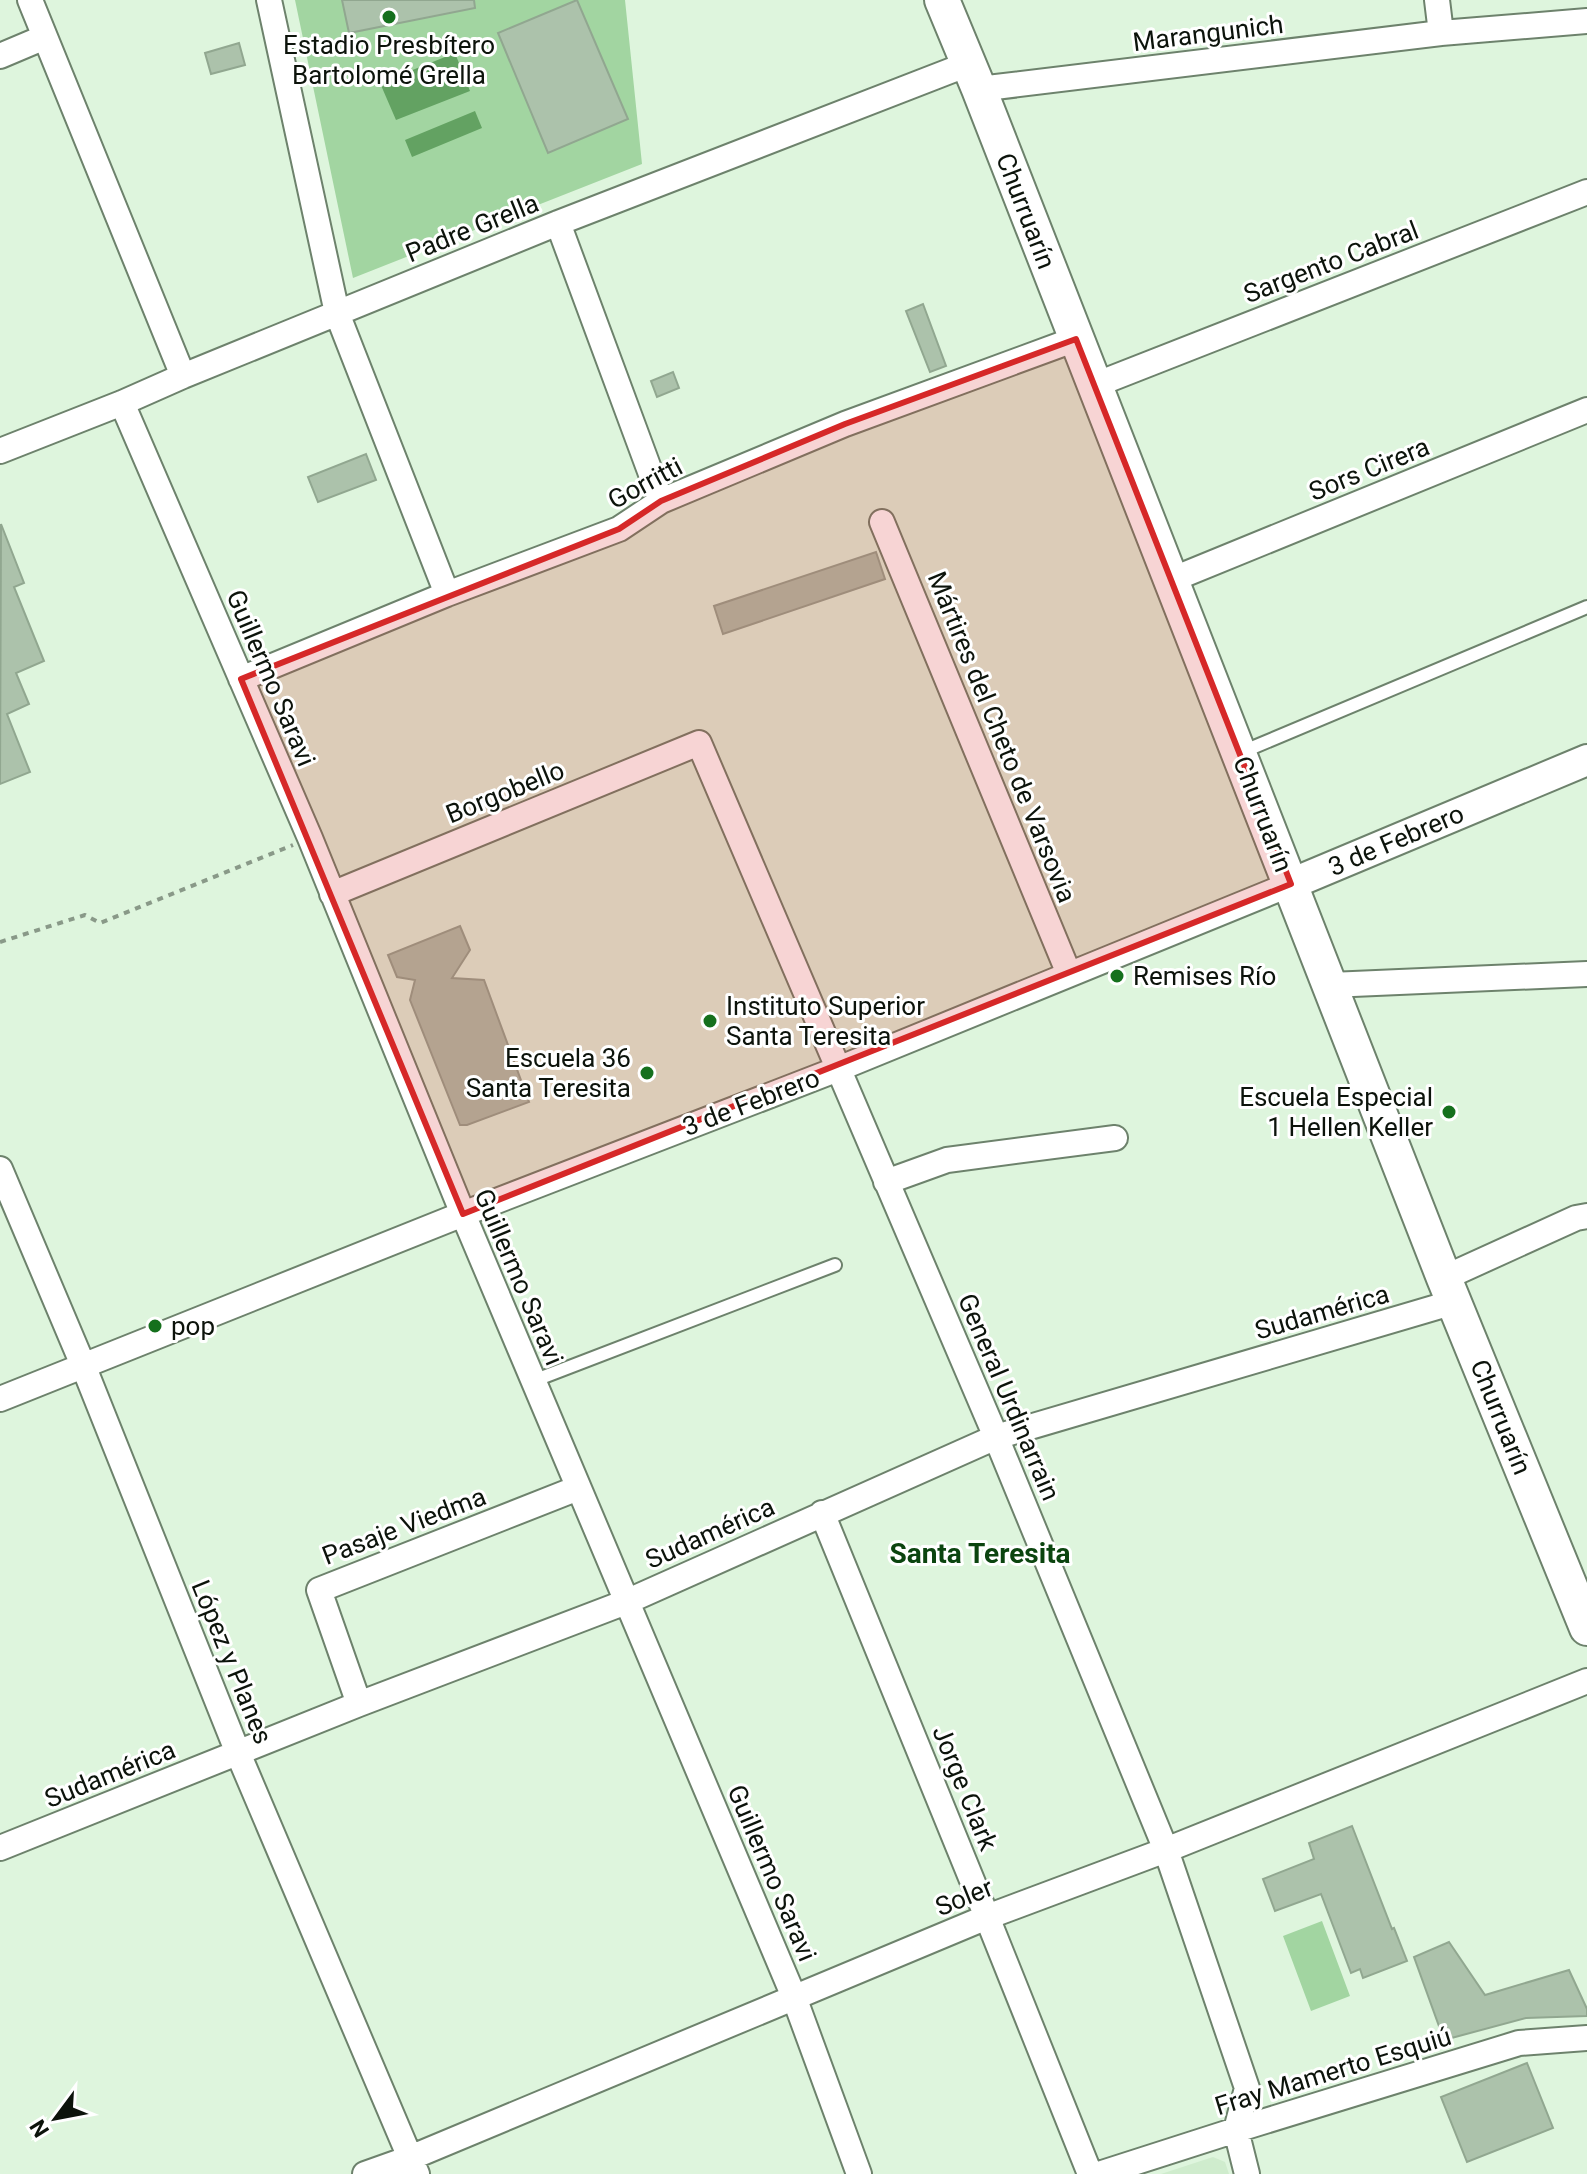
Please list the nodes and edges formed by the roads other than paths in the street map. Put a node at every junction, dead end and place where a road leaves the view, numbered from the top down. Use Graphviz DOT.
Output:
graph roads {
  1 [pos="30,0"];
  2 [pos="269,0"];
  3 [pos="942,0"];
  4 [pos="1437,0"];
  5 [pos="1587,21"];
  6 [pos="1441,33"];
  7 [pos="45,37"];
  8 [pos="0,56"];
  9 [pos="973,77"];
  10 [pos="1587,192"];
  11 [pos="558,223"];
  12 [pos="337,313"];
  13 [pos="1076,339"];
  14 [pos="183,376"];
  15 [pos="1095,385"];
  16 [pos="122,403"];
  17 [pos="1587,410"];
  18 [pos="0,451"];
  19 [pos="661,501"];
  20 [pos="882,522"];
  21 [pos="1171,580"];
  22 [pos="447,594"];
  23 [pos="1587,607"];
  24 [pos="241,679"];
  25 [pos="699,743"];
  26 [pos="1239,753"];
  27 [pos="1587,760"];
  28 [pos="1291,884"];
  29 [pos="332,894"];
  30 [pos="1069,974"];
  31 [pos="1587,974"];
  32 [pos="1330,985"];
  33 [pos="838,1069"];
  34 [pos="1115,1138"];
  35 [pos="0,1169"];
  36 [pos="886,1182"];
  37 [pos="463,1214"];
  38 [pos="1587,1216"];
  39 [pos="835,1265"];
  40 [pos="1449,1290"];
  41 [pos="83,1365"];
  42 [pos="533,1381"];
  43 [pos="0,1399"];
  44 [pos="996,1437"];
  45 [pos="578,1488"];
  46 [pos="822,1513"];
  47 [pos="626,1602"];
  48 [pos="1587,1628"];
  49 [pos="1587,1681"];
  50 [pos="359,1704"];
  51 [pos="238,1753"];
  52 [pos="0,1848"];
  53 [pos="1166,1850"];
  54 [pos="987,1917"];
  55 [pos="794,1997"];
  56 [pos="1587,2038"];
  57 [pos="1236,2130"];
  58 [pos="413,2166"];
  59 [pos="365,2174"];
  60 [pos="859,2174"];
  61 [pos="1090,2174"];
  62 [pos="1099,2174"];
  63 [pos="1247,2174"];
  1 -- 7 [label="street"];
  2 -- 12 [label="street"];
  3 -- 9 [label="main road, Churruarín"];
  4 -- 6 [label="street"];
  5 -- 6 [label="street, Marangunich"];
  6 -- 9 [label="street, Marangunich"];
  7 -- 8 [label="street"];
  7 -- 14 [label="street"];
  9 -- 11 [label="street, Padre Grella"];
  9 -- 13 [label="main road, Churruarín"];
  10 -- 15 [label="street, Sargento Cabral"];
  11 -- 12 [label="street, Padre Grella"];
  11 -- 19 [label="street"];
  12 -- 14 [label="street, Padre Grella"];
  12 -- 22 [label="street"];
  13 -- 15 [label="main road, Churruarín"];
  13 -- 19 [label="street, Gorritti"];
  14 -- 16 [label="street, Padre Grella"];
  15 -- 21 [label="main road, Churruarín"];
  16 -- 18 [label="street, Padre Grella"];
  16 -- 24 [label="street, Guillermo Saravi"];
  17 -- 21 [label="street, Sors Cirera"];
  19 -- 22 [label="street, Gorritti"];
  20 -- 30 [label="street, Mártires del Cheto de Varsovia"];
  21 -- 26 [label="main road, Churruarín"];
  22 -- 24 [label="street, Gorritti"];
  23 -- 26 [label="lane"];
  24 -- 29 [label="street, Guillermo Saravi"];
  25 -- 29 [label="street, Borgobello"];
  25 -- 33 [label="street, General Urdinarrain"];
  26 -- 28 [label="main road, Churruarín"];
  27 -- 28 [label="street, 3 de Febrero"];
  28 -- 30 [label="street, 3 de Febrero"];
  28 -- 32 [label="main road, Churruarín"];
  29 -- 37 [label="street, Guillermo Saravi"];
  30 -- 33 [label="street, 3 de Febrero"];
  31 -- 32 [label="street"];
  32 -- 40 [label="main road, Churruarín"];
  33 -- 36 [label="street, General Urdinarrain"];
  33 -- 37 [label="street, 3 de Febrero"];
  34 -- 36 [label="street"];
  35 -- 41 [label="street, López y Planes"];
  36 -- 44 [label="street, General Urdinarrain"];
  37 -- 41 [label="street, 3 de Febrero"];
  37 -- 42 [label="street, Guillermo Saravi"];
  38 -- 40 [label="street, Sudamérica"];
  39 -- 42 [label="lane"];
  40 -- 44 [label="street, Sudamérica"];
  40 -- 48 [label="main road, Churruarín"];
  41 -- 43 [label="street, 3 de Febrero"];
  41 -- 51 [label="street, López y Planes"];
  42 -- 45 [label="street, Guillermo Saravi"];
  44 -- 46 [label="street, Sudamérica"];
  44 -- 53 [label="street, General Urdinarrain"];
  45 -- 47 [label="street, Guillermo Saravi"];
  45 -- 50 [label="street, Pasaje Viedma"];
  46 -- 47 [label="street, Sudamérica"];
  46 -- 54 [label="street, Jorge Clark"];
  47 -- 50 [label="street, Sudamérica"];
  47 -- 55 [label="street, Guillermo Saravi"];
  49 -- 53 [label="street, Soler"];
  50 -- 51 [label="street, Sudamérica"];
  51 -- 52 [label="street, Sudamérica"];
  51 -- 58 [label="street, López y Planes"];
  53 -- 54 [label="street, Soler"];
  53 -- 57 [label="street, General Urdinarrain"];
  54 -- 55 [label="street, Soler"];
  54 -- 61 [label="street, Jorge Clark"];
  55 -- 58 [label="street, Soler"];
  55 -- 60 [label="street, Guillermo Saravi"];
  56 -- 57 [label="street, Fray Mamerto Esquiú"];
  57 -- 62 [label="street, Fray Mamerto Esquiú"];
  57 -- 63 [label="street, General Urdinarrain"];
  58 -- 59 [label="street, Soler"];
}
